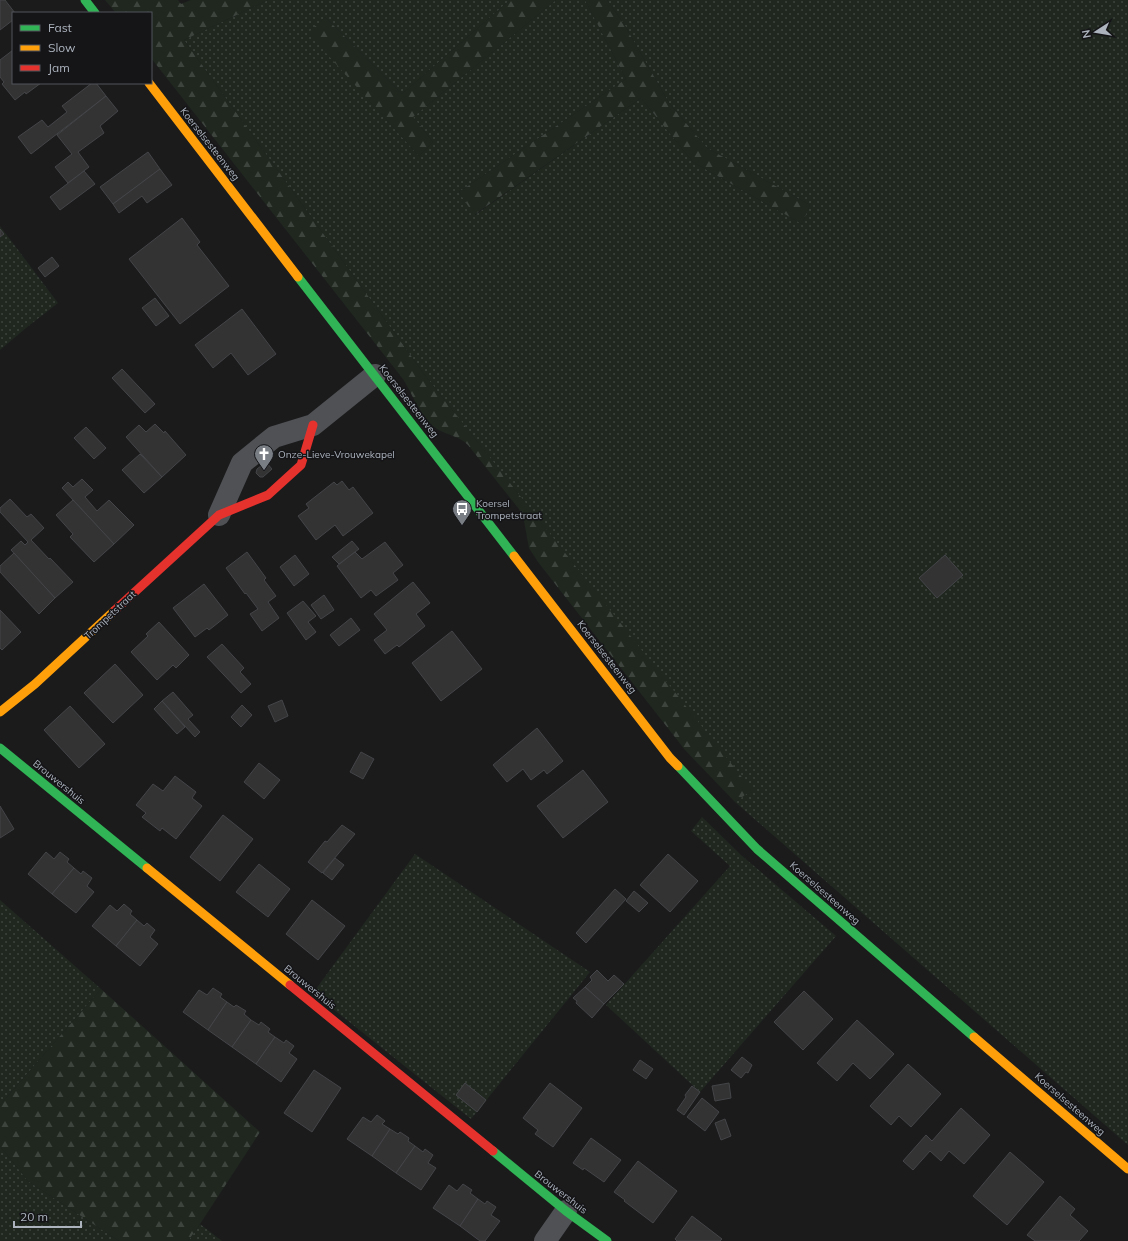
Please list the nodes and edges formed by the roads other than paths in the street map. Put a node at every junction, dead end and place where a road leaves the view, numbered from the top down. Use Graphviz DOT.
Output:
graph roads {
  1 [pos="85,0"];
  2 [pos="94,12"];
  3 [pos="150,84"];
  4 [pos="375,375"];
  5 [pos="313,425"];
  6 [pos="219,515"];
  7 [pos="0,712"];
  8 [pos="0,748"];
  9 [pos="1128,1169"];
  10 [pos="566,1211"];
  11 [pos="544,1241"];
  12 [pos="607,1241"];
  1 -- 2 [label="street"];
  3 -- 4 [label="street, Koerselsesteenweg"];
  4 -- 5 [label="street, Trompetstraat"];
  4 -- 9 [label="street, Koerselsesteenweg"];
  5 -- 6 [label="street, Trompetstraat"];
  5 -- 6 [label="street, Trompetstraat"];
  6 -- 7 [label="street, Trompetstraat"];
  8 -- 10 [label="street, Brouwershuis"];
  10 -- 11 [label="street"];
  10 -- 12 [label="street, Brouwershuis"];
}
